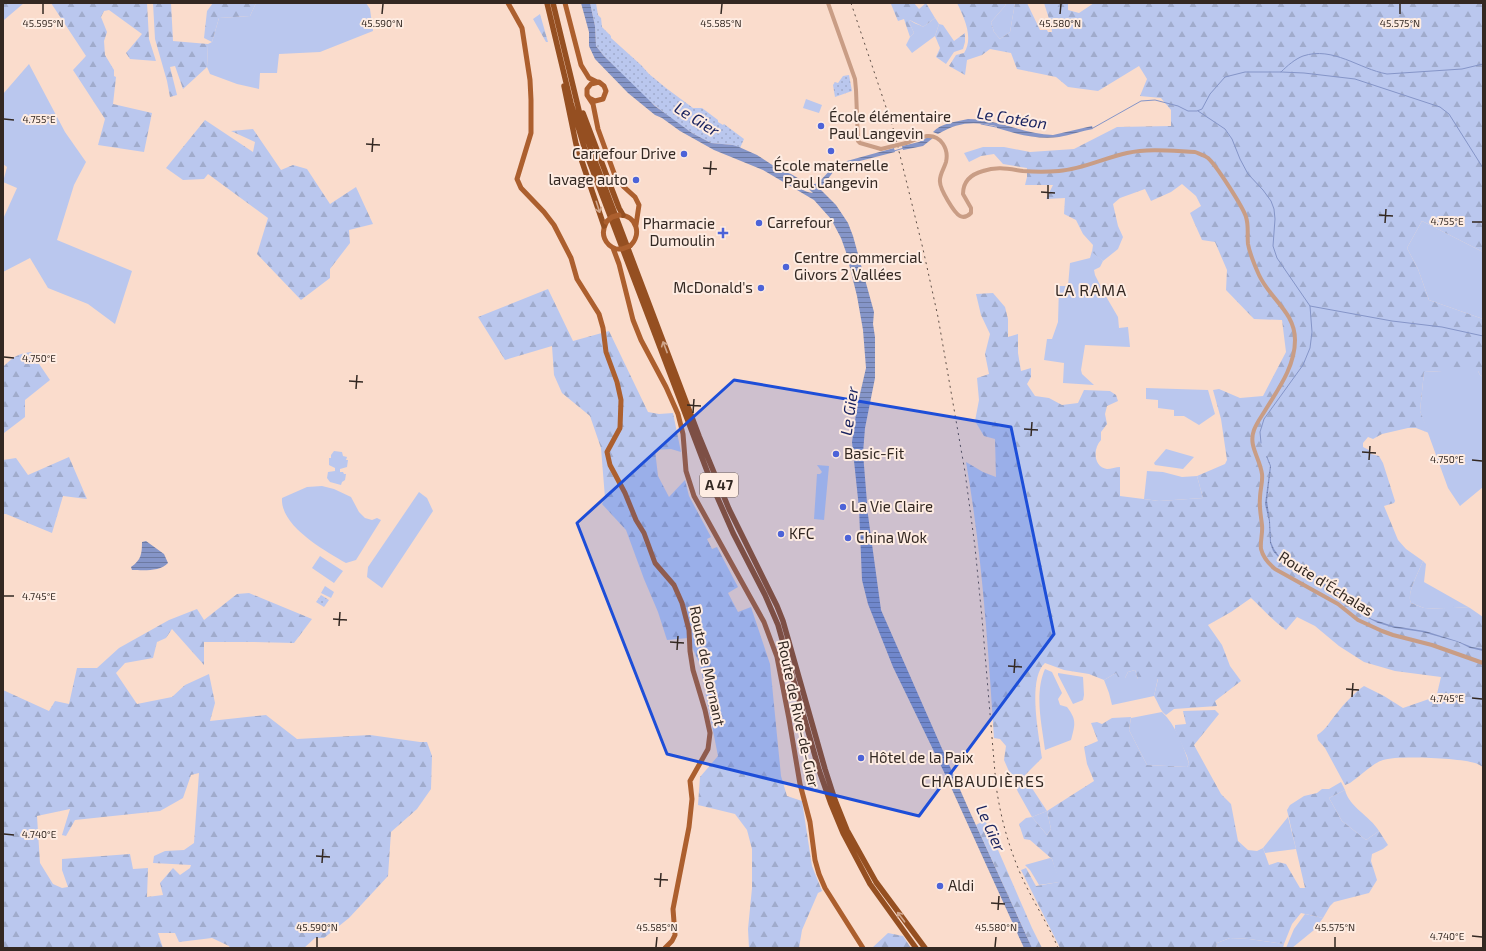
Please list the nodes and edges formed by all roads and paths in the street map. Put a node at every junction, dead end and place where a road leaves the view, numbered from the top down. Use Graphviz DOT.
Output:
graph roads {
  1 [pos="508,3"];
  2 [pos="547,3"];
  3 [pos="553,3"];
  4 [pos="565,3"];
  5 [pos="828,3"];
  6 [pos="562,65"];
  7 [pos="589,78"];
  8 [pos="597,82"];
  9 [pos="572,85"];
  10 [pos="589,86"];
  11 [pos="589,98"];
  12 [pos="600,101"];
  13 [pos="595,114"];
  14 [pos="638,211"];
  15 [pos="623,215"];
  16 [pos="605,224"];
  17 [pos="636,225"];
  18 [pos="618,249"];
  19 [pos="619,264"];
  20 [pos="1483,663"];
  21 [pos="665,948"];
  22 [pos="863,948"];
  23 [pos="916,948"];
  24 [pos="925,948"];
  1 -- 21 [label="main road, Route de Mornant"];
  2 -- 6 [label="highway, A 47"];
  3 -- 9 [label="highway, A 47"];
  4 -- 7 [label="main road"];
  5 -- 20 [label="street, Route d'Échalas, bridge"];
  6 -- 16 [label="highway, one-way"];
  6 -- 23 [label="highway, A 47"];
  7 -- 8 [label="main road"];
  7 -- 10 [label="main road"];
  8 -- 10 [label="main road"];
  8 -- 12 [label="main road"];
  9 -- 15 [label="highway"];
  24 -- 9 [label="highway, A 47, one-way"];
  10 -- 11 [label="main road"];
  11 -- 12 [label="main road"];
  11 -- 13 [label="main road"];
  12 -- 13 [label="main road"];
  13 -- 14 [label="main road"];
  14 -- 15 [label="main road"];
  14 -- 17 [label="main road"];
  15 -- 16 [label="main road, bridge"];
  15 -- 17 [label="main road"];
  16 -- 18 [label="main road"];
  17 -- 18 [label="main road, bridge"];
  18 -- 19 [label="main road, Route de Rive-de-Gier"];
  18 -- 19 [label="main road, Route de Rive-de-Gier"];
  19 -- 22 [label="main road, Route de Rive-de-Gier"];
}
